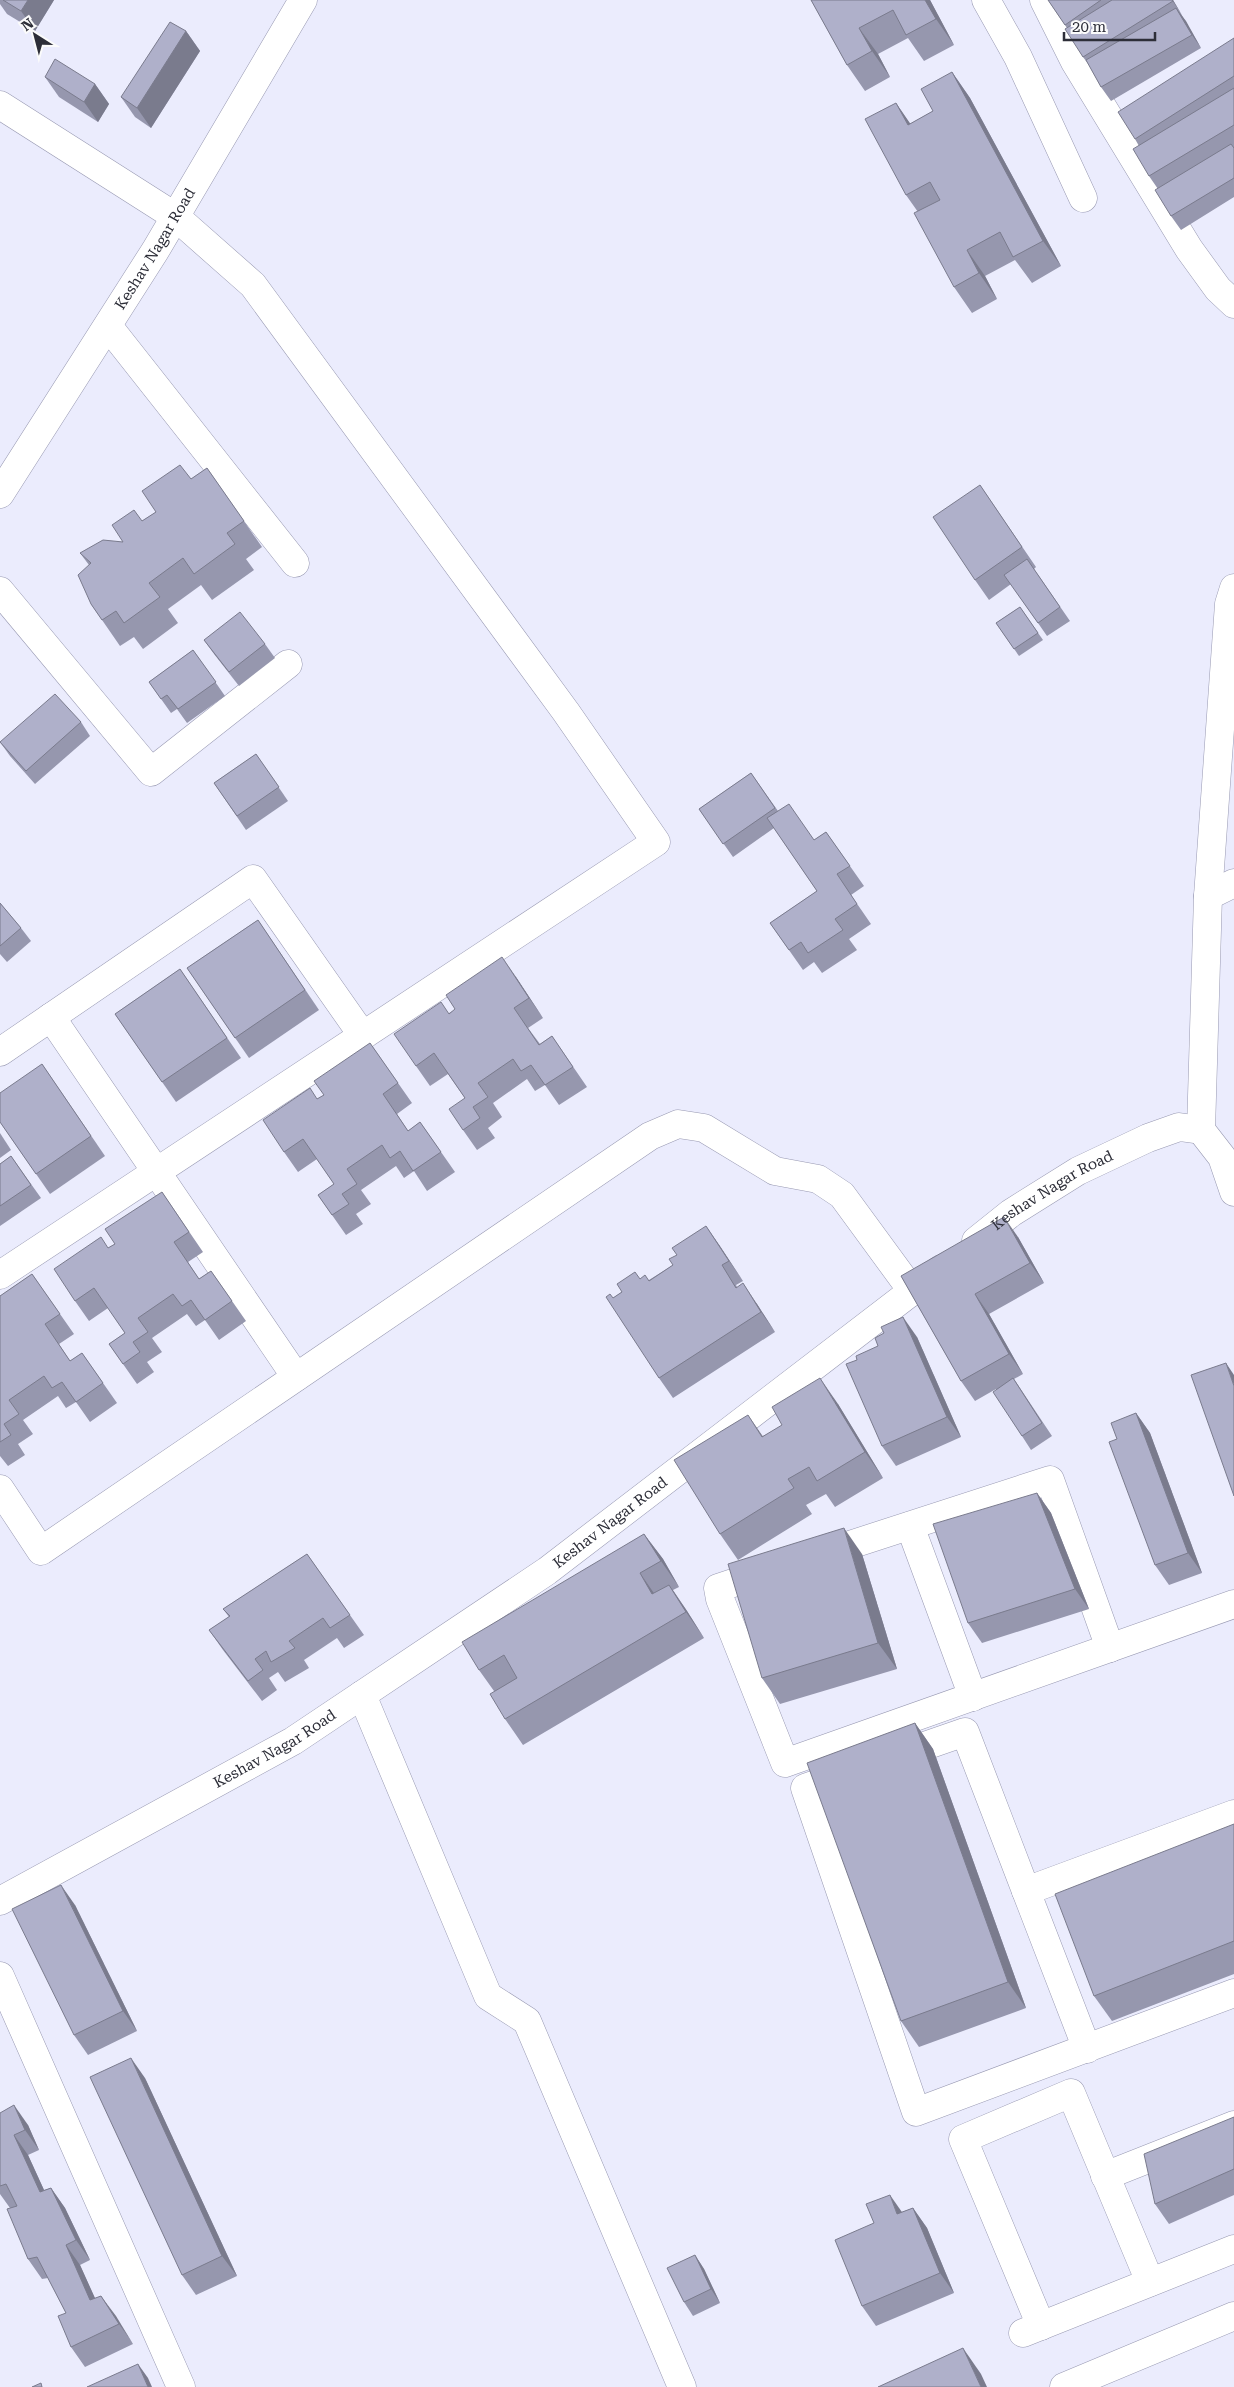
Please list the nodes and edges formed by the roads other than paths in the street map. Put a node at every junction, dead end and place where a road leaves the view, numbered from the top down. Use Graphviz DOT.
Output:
graph roads {
  1 [pos="303,0"];
  2 [pos="986,0"];
  3 [pos="1044,0"];
  4 [pos="0,104"];
  5 [pos="1083,198"];
  6 [pos="176,216"];
  7 [pos="1234,304"];
  8 [pos="108,326"];
  9 [pos="0,494"];
  10 [pos="294,563"];
  11 [pos="1234,588"];
  12 [pos="0,591"];
  13 [pos="288,664"];
  14 [pos="1234,883"];
  15 [pos="1208,896"];
  16 [pos="51,1017"];
  17 [pos="363,1036"];
  18 [pos="0,1052"];
  19 [pos="1201,1130"];
  20 [pos="157,1171"];
  21 [pos="1234,1192"];
  22 [pos="0,1274"];
  23 [pos="913,1292"];
  24 [pos="296,1377"];
  25 [pos="0,1489"];
  26 [pos="910,1526"];
  27 [pos="1234,1604"];
  28 [pos="1110,1648"];
  29 [pos="362,1694"];
  30 [pos="973,1697"];
  31 [pos="1234,1814"];
  32 [pos="1026,1891"];
  33 [pos="0,1901"];
  34 [pos="0,1976"];
  35 [pos="1234,1993"];
  36 [pos="1087,2049"];
  37 [pos="1234,2125"];
  38 [pos="1105,2176"];
  39 [pos="1234,2249"];
  40 [pos="1150,2282"];
  41 [pos="1234,2316"];
  42 [pos="181,2387"];
  43 [pos="682,2387"];
  44 [pos="1064,2387"];
  1 -- 6 [label="street, Keshav Nagar Road"];
  2 -- 5 [label="street"];
  3 -- 7 [label="street"];
  4 -- 6 [label="street"];
  6 -- 8 [label="street, Keshav Nagar Road"];
  6 -- 17 [label="street"];
  8 -- 9 [label="street, Keshav Nagar Road"];
  8 -- 10 [label="street"];
  11 -- 15 [label="street"];
  12 -- 13 [label="street"];
  14 -- 15 [label="street"];
  15 -- 19 [label="street"];
  16 -- 17 [label="street"];
  16 -- 18 [label="street"];
  16 -- 20 [label="street"];
  17 -- 20 [label="street"];
  19 -- 21 [label="street"];
  19 -- 23 [label="street, Keshav Nagar Road"];
  20 -- 22 [label="street"];
  20 -- 24 [label="street"];
  23 -- 24 [label="street"];
  23 -- 29 [label="street, Keshav Nagar Road"];
  24 -- 25 [label="street"];
  26 -- 28 [label="street"];
  26 -- 30 [label="street"];
  26 -- 30 [label="street"];
  27 -- 28 [label="street"];
  28 -- 30 [label="street"];
  29 -- 33 [label="street, Keshav Nagar Road"];
  29 -- 43 [label="street"];
  31 -- 32 [label="street"];
  32 -- 36 [label="street"];
  32 -- 36 [label="street"];
  34 -- 42 [label="street"];
  35 -- 36 [label="street"];
  37 -- 38 [label="street"];
  38 -- 40 [label="street"];
  38 -- 40 [label="street"];
  39 -- 40 [label="street"];
  41 -- 44 [label="street"];
}
